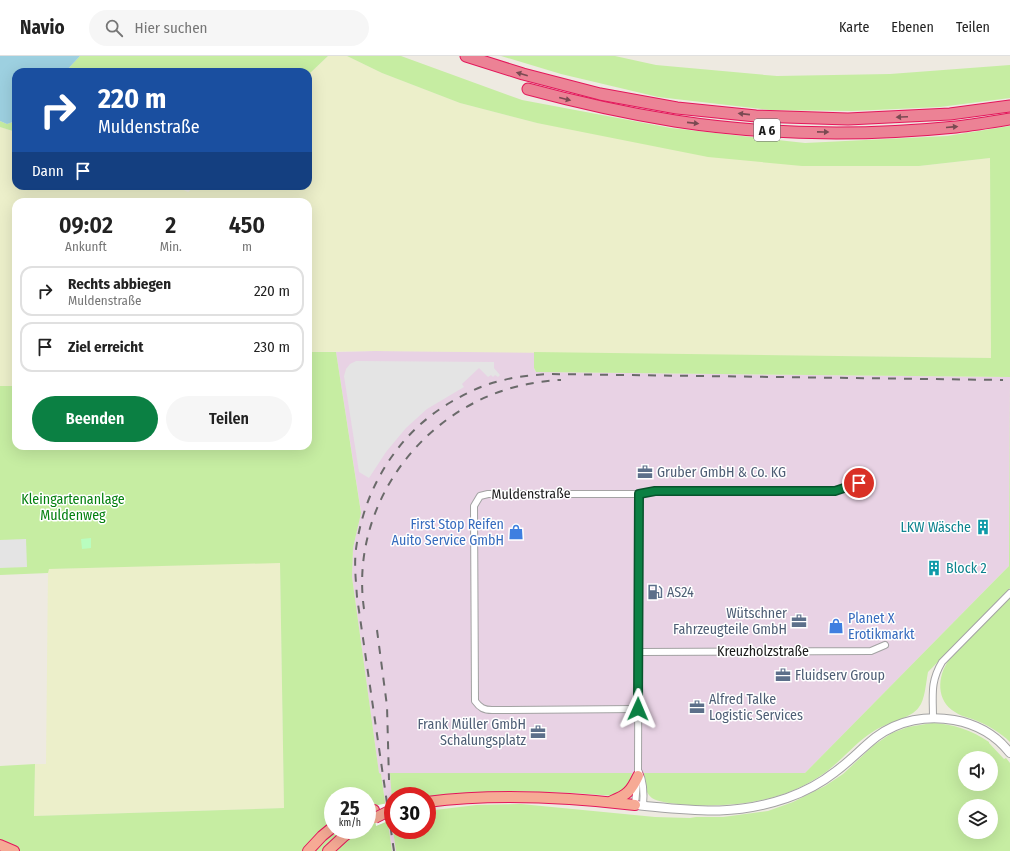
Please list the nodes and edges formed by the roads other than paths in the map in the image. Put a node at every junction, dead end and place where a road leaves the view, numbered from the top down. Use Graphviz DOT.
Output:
graph roads {
  1 [pos="466,56"];
  2 [pos="528,89"];
  3 [pos="1010,106"];
  4 [pos="1010,119"];
  5 [pos="859,483"];
  6 [pos="639,494"];
  7 [pos="1010,593"];
  8 [pos="885,645"];
  9 [pos="639,652"];
  10 [pos="638,709"];
  11 [pos="934,718"];
  12 [pos="1010,753"];
  13 [pos="638,774"];
  14 [pos="436,801"];
  15 [pos="610,802"];
  16 [pos="639,805"];
  17 [pos="324,834"];
  18 [pos="340,839"];
  19 [pos="0,845"];
  20 [pos="14,851"];
  21 [pos="308,851"];
  22 [pos="328,851"];
  3 -- 1 [label="highway, A 6, one-way"];
  2 -- 4 [label="highway, A 6, one-way"];
  5 -- 6 [label="street, Muldenstraße"];
  6 -- 9 [label="street"];
  6 -- 10 [label="street, Muldenstraße"];
  7 -- 11 [label="street"];
  8 -- 9 [label="street, Kreuzholzstraße"];
  9 -- 10 [label="street"];
  10 -- 13 [label="street"];
  11 -- 12 [label="street"];
  11 -- 16 [label="street"];
  13 -- 15 [label="highway"];
  13 -- 16 [label="street"];
  14 -- 15 [label="highway"];
  15 -- 16 [label="highway"];
  17 -- 21 [label="highway"];
  18 -- 22 [label="highway"];
  19 -- 20 [label="highway"];
}
